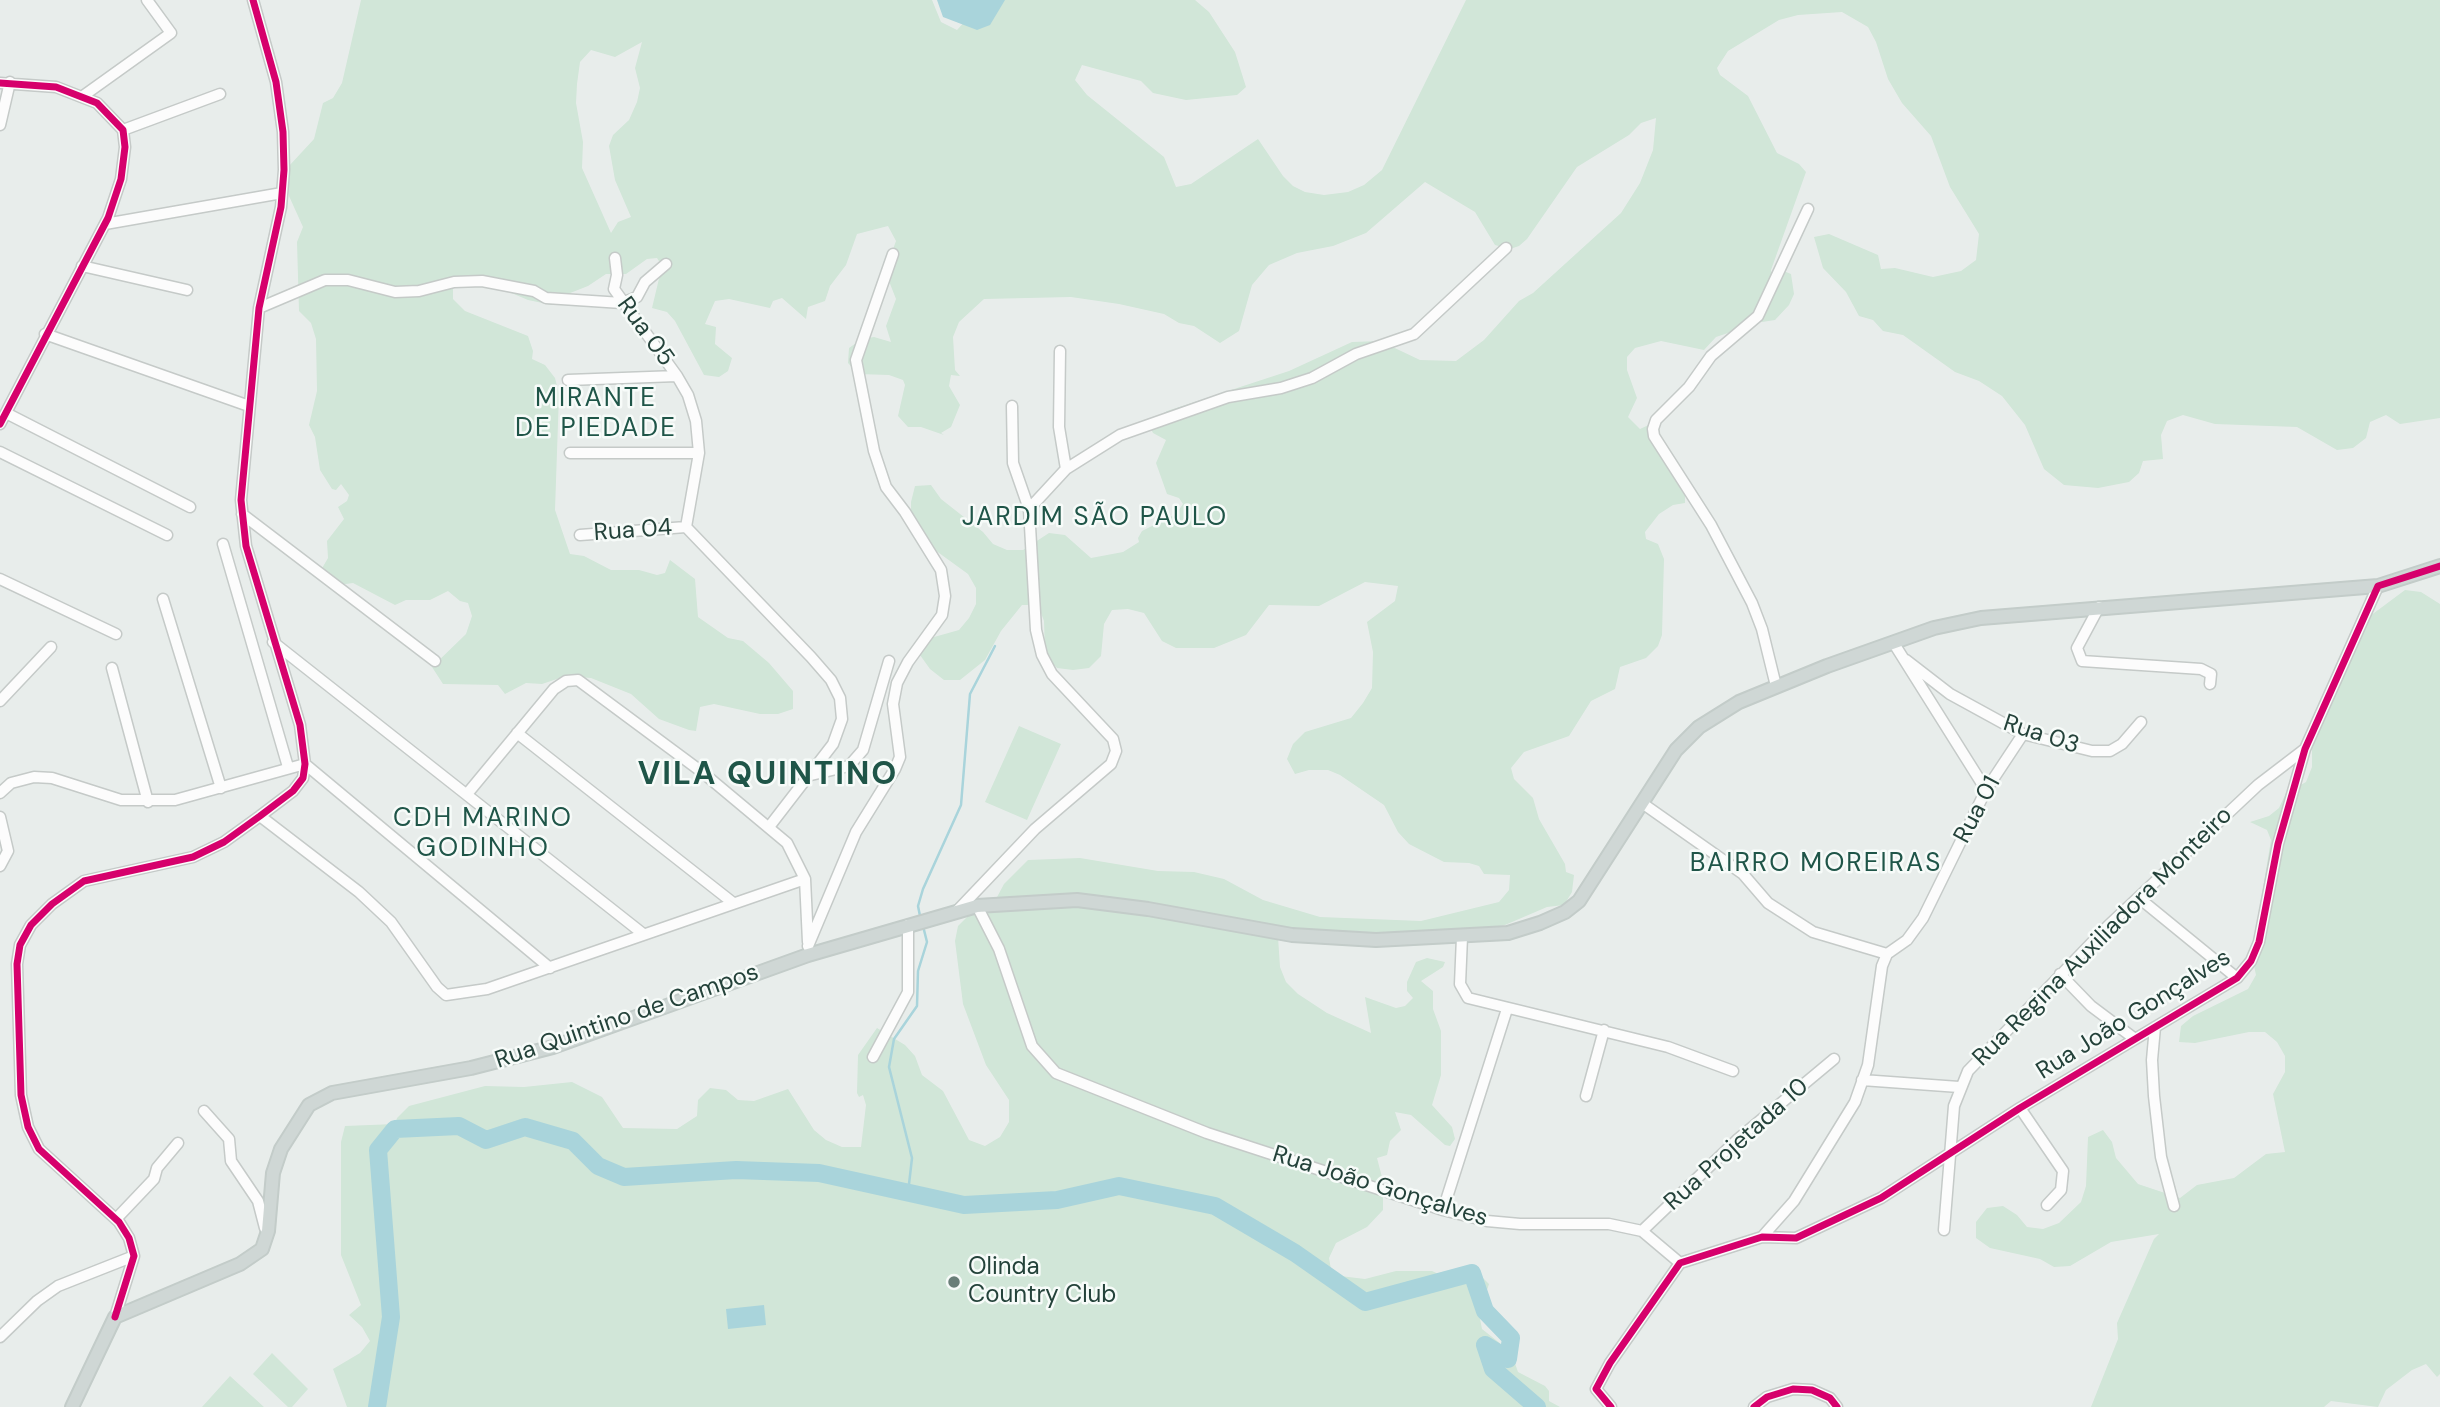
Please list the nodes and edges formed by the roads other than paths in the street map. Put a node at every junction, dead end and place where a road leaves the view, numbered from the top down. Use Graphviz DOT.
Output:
graph roads {
  1 [pos="147,0"];
  2 [pos="253,0"];
  3 [pos="5,83"];
  4 [pos="220,94"];
  5 [pos="83,96"];
  6 [pos="0,125"];
  7 [pos="123,130"];
  8 [pos="282,193"];
  9 [pos="1808,208"];
  10 [pos="104,224"];
  11 [pos="1506,248"];
  12 [pos="893,254"];
  13 [pos="615,258"];
  14 [pos="667,264"];
  15 [pos="82,266"];
  16 [pos="187,290"];
  17 [pos="622,303"];
  18 [pos="259,308"];
  19 [pos="45,334"];
  20 [pos="1060,351"];
  21 [pos="677,376"];
  22 [pos="568,380"];
  23 [pos="249,406"];
  24 [pos="1012,406"];
  25 [pos="6,413"];
  26 [pos="0,424"];
  27 [pos="0,452"];
  28 [pos="570,453"];
  29 [pos="699,453"];
  30 [pos="1066,469"];
  31 [pos="190,507"];
  32 [pos="1029,509"];
  33 [pos="242,514"];
  34 [pos="685,527"];
  35 [pos="167,535"];
  36 [pos="580,535"];
  37 [pos="223,544"];
  38 [pos="2440,566"];
  39 [pos="0,579"];
  40 [pos="2378,586"];
  41 [pos="163,599"];
  42 [pos="2099,607"];
  43 [pos="116,634"];
  44 [pos="273,641"];
  45 [pos="1893,642"];
  46 [pos="51,647"];
  47 [pos="1906,660"];
  48 [pos="435,661"];
  49 [pos="889,661"];
  50 [pos="112,668"];
  51 [pos="2210,684"];
  52 [pos="1776,687"];
  53 [pos="0,701"];
  54 [pos="2141,723"];
  55 [pos="517,733"];
  56 [pos="2023,734"];
  57 [pos="2305,749"];
  58 [pos="305,764"];
  59 [pos="288,767"];
  60 [pos="811,775"];
  61 [pos="221,789"];
  62 [pos="1986,790"];
  63 [pos="0,793"];
  64 [pos="467,794"];
  65 [pos="148,802"];
  66 [pos="1642,803"];
  67 [pos="260,816"];
  68 [pos="0,817"];
  69 [pos="769,827"];
  70 [pos="0,866"];
  71 [pos="805,879"];
  72 [pos="2139,898"];
  73 [pos="732,902"];
  74 [pos="977,906"];
  75 [pos="957,911"];
  76 [pos="910,924"];
  77 [pos="642,933"];
  78 [pos="1462,937"];
  79 [pos="808,951"];
  80 [pos="1887,954"];
  81 [pos="550,968"];
  82 [pos="2060,974"];
  83 [pos="2237,978"];
  84 [pos="1507,1009"];
  85 [pos="2155,1027"];
  86 [pos="1604,1030"];
  87 [pos="2135,1039"];
  88 [pos="873,1057"];
  89 [pos="1834,1059"];
  90 [pos="1733,1071"];
  91 [pos="1863,1080"];
  92 [pos="1959,1087"];
  93 [pos="1586,1096"];
  94 [pos="2020,1108"];
  95 [pos="204,1111"];
  96 [pos="178,1143"];
  97 [pos="1949,1155"];
  98 [pos="2047,1205"];
  99 [pos="2174,1206"];
  100 [pos="1443,1210"];
  101 [pos="117,1219"];
  102 [pos="1944,1230"];
  103 [pos="1642,1231"];
  104 [pos="1762,1237"];
  105 [pos="266,1239"];
  106 [pos="134,1256"];
  107 [pos="1680,1263"];
  108 [pos="115,1317"];
  109 [pos="0,1337"];
  110 [pos="72,1407"];
  111 [pos="1611,1407"];
  112 [pos="1754,1407"];
  113 [pos="1837,1407"];
  1 -- 5 [label="street"];
  2 -- 8 [label="street"];
  3 -- 5 [label="street"];
  3 -- 6 [label="street"];
  4 -- 7 [label="street"];
  5 -- 7 [label="street"];
  7 -- 10 [label="street"];
  8 -- 10 [label="street"];
  8 -- 18 [label="street"];
  9 -- 52 [label="street"];
  10 -- 15 [label="street"];
  11 -- 30 [label="street"];
  12 -- 79 [label="street"];
  13 -- 17 [label="street, Rua 05"];
  14 -- 17 [label="street"];
  15 -- 16 [label="street"];
  15 -- 19 [label="street"];
  17 -- 18 [label="street"];
  17 -- 21 [label="street, Rua 05"];
  18 -- 23 [label="street"];
  19 -- 23 [label="street"];
  19 -- 25 [label="street"];
  20 -- 30 [label="street"];
  21 -- 22 [label="street"];
  21 -- 29 [label="street, Rua 05"];
  23 -- 33 [label="street"];
  24 -- 32 [label="street"];
  25 -- 26 [label="street"];
  25 -- 31 [label="street"];
  27 -- 35 [label="street"];
  28 -- 29 [label="street"];
  29 -- 34 [label="street, Rua 05"];
  30 -- 32 [label="street"];
  32 -- 75 [label="street"];
  33 -- 44 [label="street"];
  33 -- 48 [label="street"];
  34 -- 36 [label="street, Rua 04"];
  34 -- 60 [label="street"];
  37 -- 59 [label="street"];
  38 -- 40 [label="main road, Rua Quintino de Campos"];
  39 -- 43 [label="street"];
  40 -- 42 [label="main road, Rua Quintino de Campos"];
  40 -- 57 [label="street, Rua João Gonçalves"];
  41 -- 61 [label="street"];
  42 -- 45 [label="main road, Rua Quintino de Campos"];
  42 -- 51 [label="street"];
  44 -- 58 [label="street"];
  44 -- 64 [label="street"];
  45 -- 47 [label="street"];
  45 -- 52 [label="main road, Rua Quintino de Campos"];
  46 -- 53 [label="street"];
  47 -- 56 [label="street, Rua 03"];
  47 -- 62 [label="street"];
  49 -- 60 [label="street"];
  50 -- 65 [label="street"];
  52 -- 66 [label="main road, Rua Quintino de Campos"];
  54 -- 56 [label="street, Rua 03"];
  55 -- 64 [label="street"];
  55 -- 69 [label="street"];
  55 -- 73 [label="street"];
  56 -- 62 [label="street, Rua 01"];
  57 -- 72 [label="street, Rua Regina Auxiliadora Monteiro"];
  57 -- 83 [label="street, Rua João Gonçalves"];
  58 -- 59 [label="street"];
  58 -- 67 [label="street"];
  58 -- 81 [label="street"];
  59 -- 61 [label="street"];
  60 -- 69 [label="street"];
  61 -- 65 [label="street"];
  62 -- 80 [label="street, Rua 01"];
  63 -- 65 [label="street"];
  64 -- 77 [label="street"];
  66 -- 78 [label="main road, Rua Quintino de Campos"];
  66 -- 80 [label="street"];
  67 -- 81 [label="street"];
  67 -- 101 [label="street"];
  68 -- 70 [label="street"];
  69 -- 71 [label="street"];
  71 -- 73 [label="street"];
  71 -- 79 [label="street"];
  72 -- 82 [label="street, Rua Regina Auxiliadora Monteiro"];
  72 -- 83 [label="street"];
  73 -- 77 [label="street"];
  74 -- 75 [label="main road, Rua Quintino de Campos"];
  74 -- 78 [label="main road, Rua Quintino de Campos"];
  74 -- 100 [label="street, Rua João Gonçalves"];
  75 -- 76 [label="main road, Rua Quintino de Campos"];
  76 -- 79 [label="main road, Rua Quintino de Campos"];
  76 -- 88 [label="street"];
  77 -- 81 [label="street"];
  78 -- 84 [label="street"];
  79 -- 105 [label="main road, Rua Quintino de Campos"];
  80 -- 91 [label="street"];
  82 -- 87 [label="street"];
  82 -- 92 [label="street, Rua Regina Auxiliadora Monteiro"];
  83 -- 85 [label="street, Rua João Gonçalves"];
  84 -- 86 [label="street"];
  84 -- 100 [label="street"];
  85 -- 87 [label="street, Rua João Gonçalves"];
  85 -- 99 [label="street"];
  86 -- 90 [label="street"];
  86 -- 93 [label="street"];
  87 -- 94 [label="street, Rua João Gonçalves"];
  89 -- 103 [label="street, Rua Projetada 10"];
  91 -- 92 [label="street"];
  91 -- 104 [label="street"];
  92 -- 97 [label="street, Rua Regina Auxiliadora Monteiro"];
  94 -- 97 [label="street, Rua João Gonçalves"];
  94 -- 98 [label="street"];
  95 -- 105 [label="street"];
  96 -- 101 [label="street"];
  97 -- 102 [label="street, Rua Regina Auxiliadora Monteiro"];
  97 -- 104 [label="street, Rua João Gonçalves"];
  100 -- 103 [label="street, Rua João Gonçalves"];
  101 -- 106 [label="street"];
  103 -- 107 [label="street, Rua João Gonçalves"];
  104 -- 107 [label="street, Rua João Gonçalves"];
  105 -- 108 [label="main road"];
  106 -- 108 [label="street"];
  106 -- 109 [label="street"];
  107 -- 111 [label="street"];
  108 -- 110 [label="main road"];
  112 -- 113 [label="street"];
}
